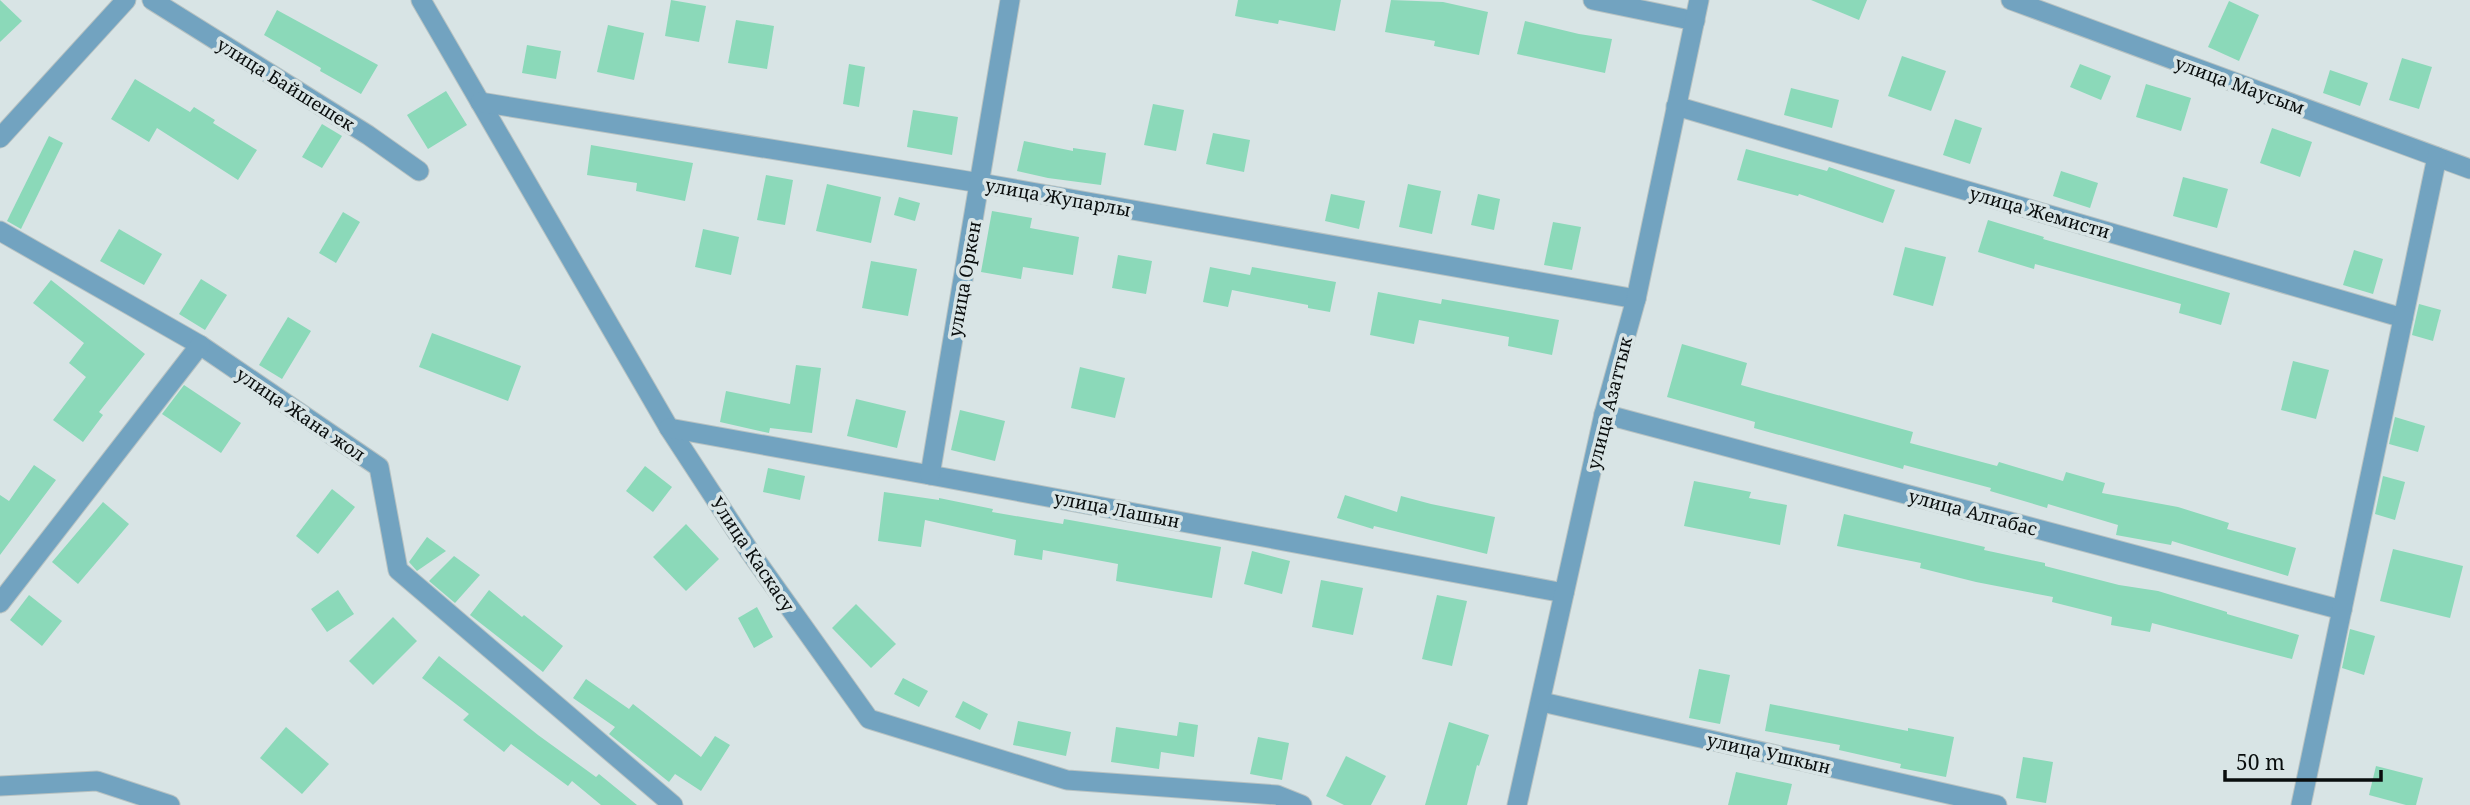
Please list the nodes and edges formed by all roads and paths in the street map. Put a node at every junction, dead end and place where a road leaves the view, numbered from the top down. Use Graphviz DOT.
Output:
graph roads {
  1 [pos="126,0"];
  2 [pos="152,0"];
  3 [pos="421,0"];
  4 [pos="1010,0"];
  5 [pos="1593,0"];
  6 [pos="1699,0"];
  7 [pos="2011,0"];
  8 [pos="1695,20"];
  9 [pos="480,102"];
  10 [pos="1676,106"];
  11 [pos="0,138"];
  12 [pos="2437,158"];
  13 [pos="2470,170"];
  14 [pos="419,171"];
  15 [pos="980,183"];
  16 [pos="0,231"];
  17 [pos="1636,299"];
  18 [pos="2403,318"];
  19 [pos="200,345"];
  20 [pos="1604,414"];
  21 [pos="669,428"];
  22 [pos="930,475"];
  23 [pos="1564,593"];
  24 [pos="0,603"];
  25 [pos="2342,610"];
  26 [pos="1542,702"];
  27 [pos="0,786"];
  28 [pos="170,805"];
  29 [pos="673,805"];
  30 [pos="1302,805"];
  31 [pos="1517,805"];
  32 [pos="1997,805"];
  33 [pos="2301,805"];
  1 -- 11 [label="street"];
  2 -- 14 [label="street, улица Байшешек"];
  3 -- 9 [label="street, Улица Каскасу"];
  4 -- 15 [label="street, улица Оркен"];
  5 -- 8 [label="street"];
  6 -- 8 [label="street, улица Азаттык"];
  7 -- 12 [label="street, улица Маусым"];
  8 -- 10 [label="street, улица Азаттык"];
  9 -- 15 [label="street, улица Жупарлы"];
  9 -- 21 [label="street, Улица Каскасу"];
  10 -- 17 [label="street, улица Азаттык"];
  10 -- 18 [label="street, улица Жемисти"];
  12 -- 13 [label="street, улица Маусым"];
  12 -- 18 [label="street"];
  15 -- 17 [label="street, улица Жупарлы"];
  15 -- 22 [label="street, улица Оркен"];
  16 -- 19 [label="street, улица Жана жол"];
  17 -- 20 [label="street, улица Азаттык"];
  18 -- 25 [label="street"];
  19 -- 24 [label="street"];
  19 -- 29 [label="street, улица Жана жол"];
  20 -- 23 [label="street, улица Азаттык"];
  20 -- 25 [label="street, улица Алгабас"];
  21 -- 22 [label="street, улица Лашын"];
  21 -- 30 [label="street, Улица Каскасу"];
  22 -- 23 [label="street, улица Лашын"];
  23 -- 26 [label="street, улица Азаттык"];
  25 -- 33 [label="street"];
  26 -- 31 [label="street, улица Азаттык"];
  26 -- 32 [label="street, улица Ушкын"];
  27 -- 28 [label="street"];
}
